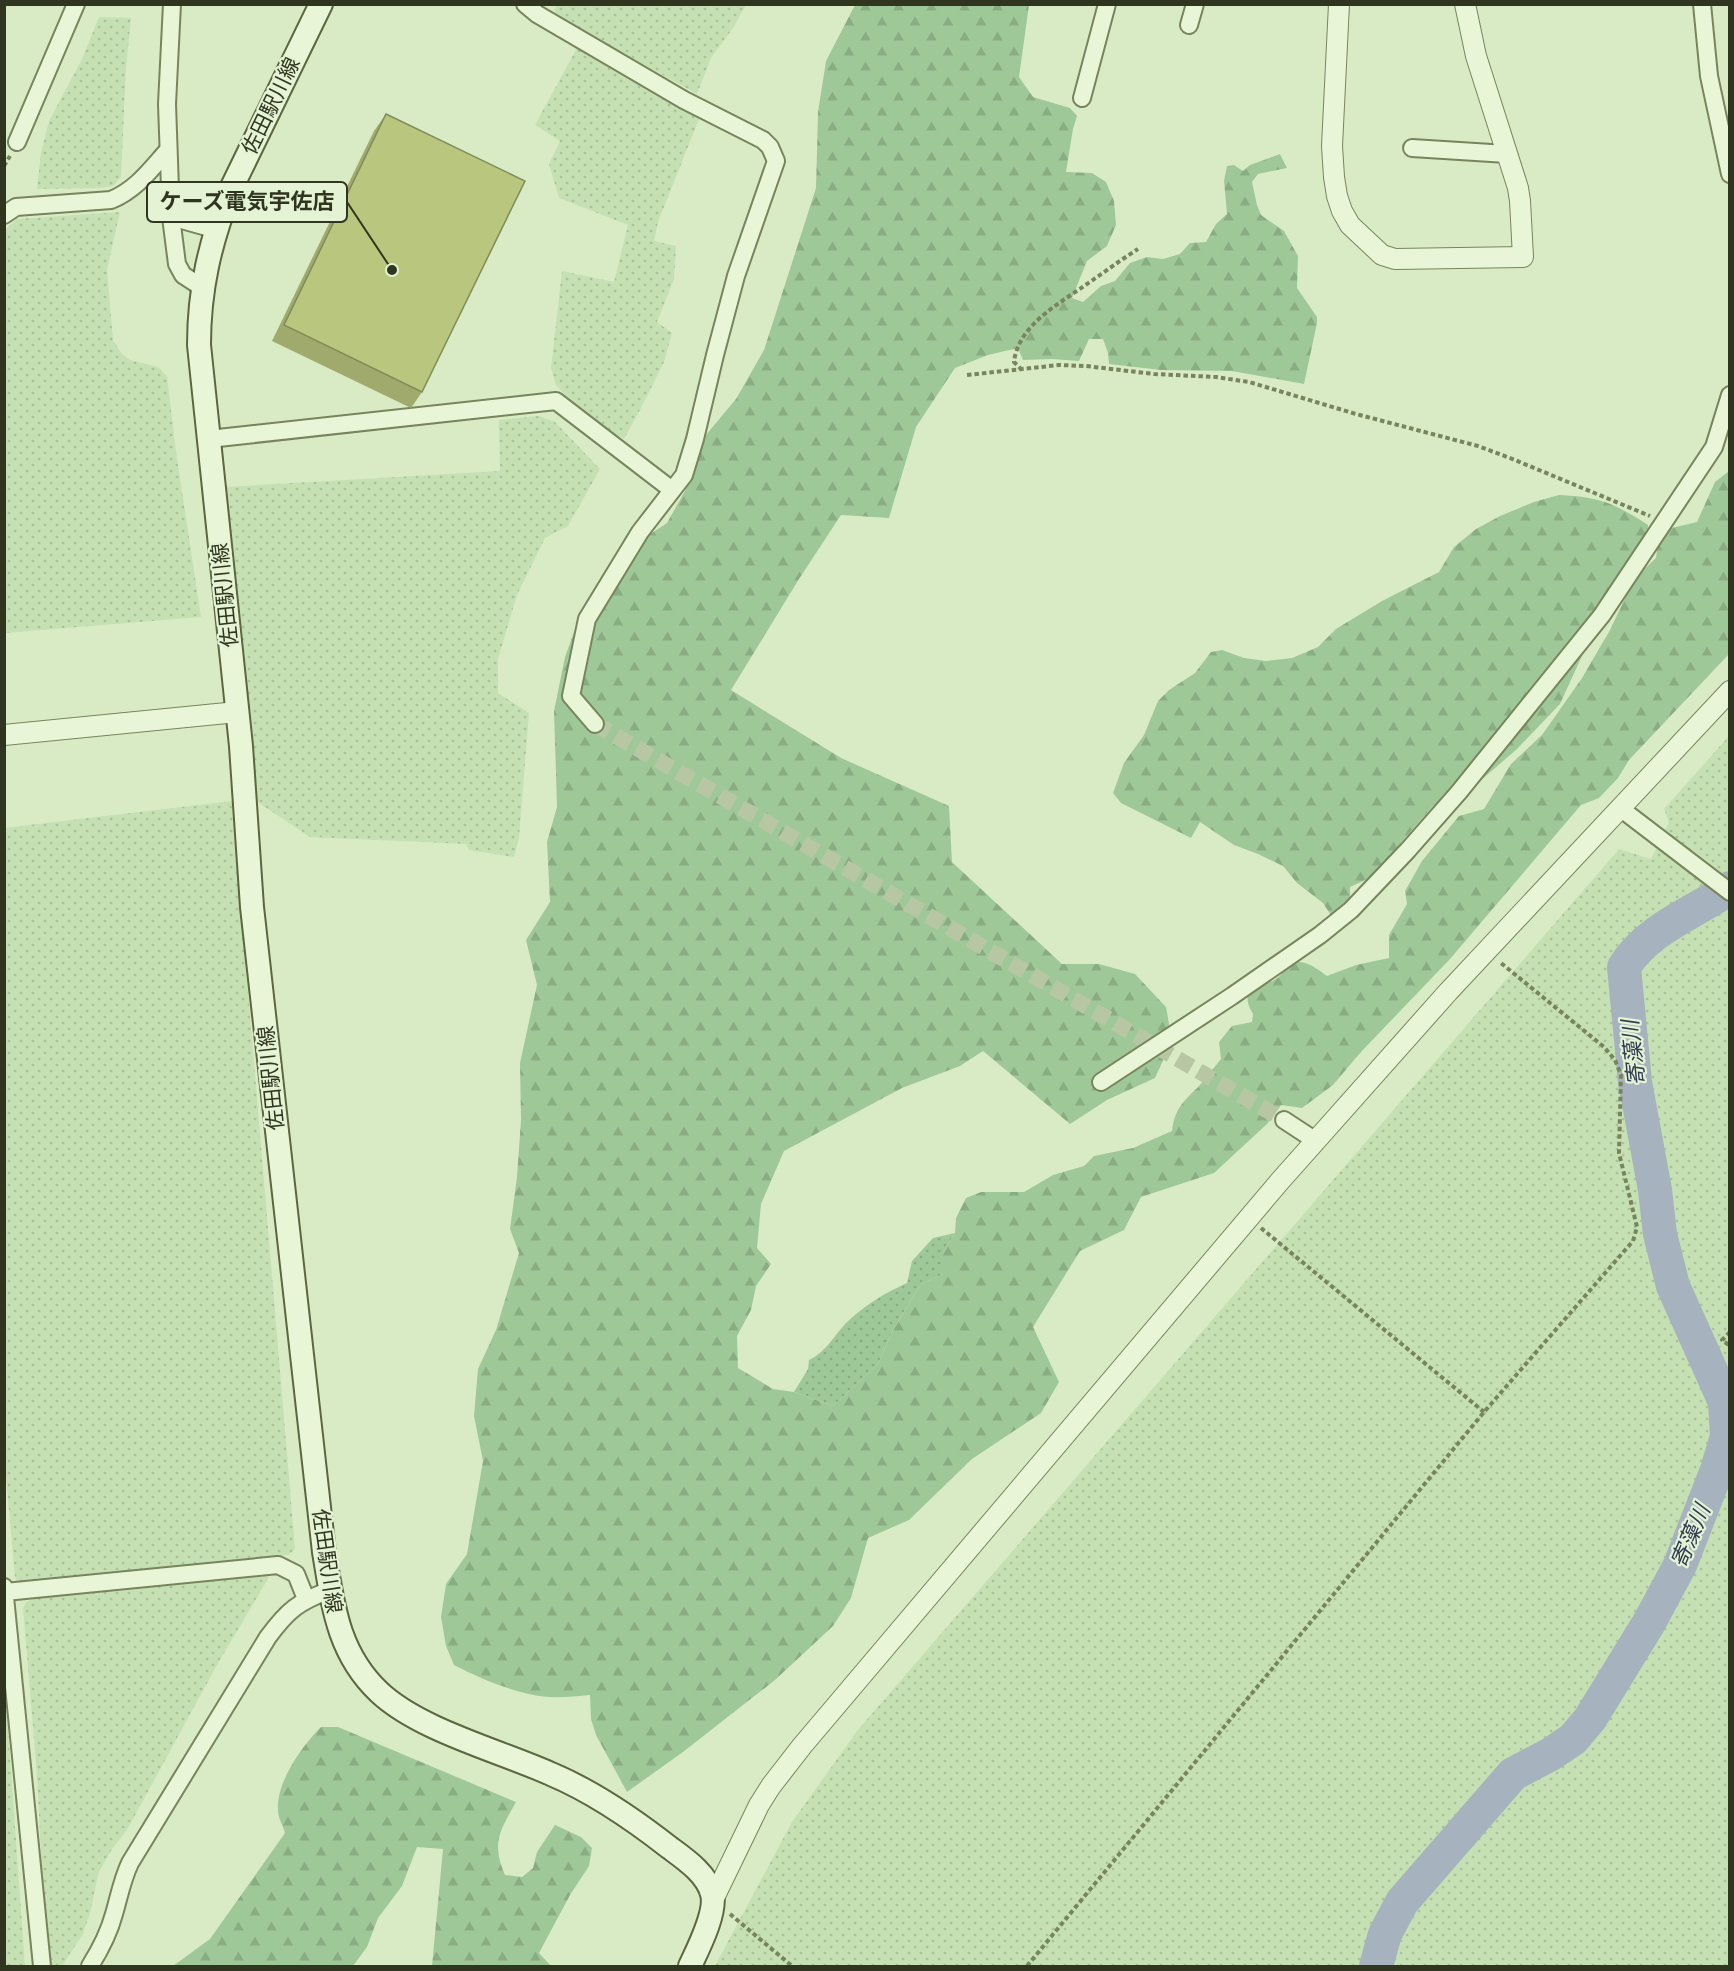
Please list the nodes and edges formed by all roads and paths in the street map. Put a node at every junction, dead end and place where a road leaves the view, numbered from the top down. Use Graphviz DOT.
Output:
graph roads {
  1 [pos="76,4"];
  2 [pos="172,4"];
  3 [pos="321,4"];
  4 [pos="525,4"];
  5 [pos="1107,4"];
  6 [pos="1195,4"];
  7 [pos="1339,4"];
  8 [pos="1465,4"];
  9 [pos="1702,4"];
  10 [pos="1189,25"];
  11 [pos="1082,98"];
  12 [pos="18,142"];
  13 [pos="1412,148"];
  14 [pos="168,150"];
  15 [pos="1507,154"];
  16 [pos="1730,174"];
  17 [pos="4,215"];
  18 [pos="171,217"];
  19 [pos="217,230"];
  20 [pos="1138,249"];
  21 [pos="203,288"];
  22 [pos="1022,370"];
  23 [pos="967,375"];
  24 [pos="1730,395"];
  25 [pos="209,439"];
  26 [pos="672,490"];
  27 [pos="1665,523"];
  28 [pos="1730,691"];
  29 [pos="237,712"];
  30 [pos="595,724"];
  31 [pos="4,735"];
  32 [pos="1620,808"];
  33 [pos="1730,892"];
  34 [pos="1486,951"];
  35 [pos="1101,1082"];
  36 [pos="1284,1120"];
  37 [pos="1316,1141"];
  38 [pos="1249,1218"];
  39 [pos="1730,1332"];
  40 [pos="1730,1346"];
  41 [pos="1484,1413"];
  42 [pos="4,1587"];
  43 [pos="330,1590"];
  44 [pos="5,1592"];
  45 [pos="306,1599"];
  46 [pos="713,1900"];
  47 [pos="42,1966"];
  48 [pos="90,1966"];
  49 [pos="690,1966"];
  50 [pos="792,1966"];
  51 [pos="1027,1966"];
  1 -- 12 [label="street"];
  2 -- 14 [label="street"];
  3 -- 19 [label="main road, 佐田駅川線"];
  4 -- 26 [label="street"];
  5 -- 11 [label="street"];
  6 -- 10 [label="street"];
  7 -- 15 [label="street"];
  8 -- 15 [label="street"];
  9 -- 16 [label="street"];
  13 -- 15 [label="street"];
  14 -- 17 [label="street"];
  14 -- 18 [label="street"];
  18 -- 19 [label="street"];
  18 -- 21 [label="street"];
  19 -- 21 [label="main road, 佐田駅川線"];
  20 -- 22 [label="path"];
  21 -- 25 [label="main road, 佐田駅川線"];
  22 -- 23 [label="path"];
  22 -- 27 [label="path"];
  24 -- 27 [label="street"];
  25 -- 26 [label="street"];
  25 -- 29 [label="main road, 佐田駅川線"];
  26 -- 30 [label="street"];
  27 -- 35 [label="street"];
  28 -- 32 [label="street"];
  29 -- 31 [label="street"];
  29 -- 43 [label="main road, 佐田駅川線"];
  32 -- 33 [label="street"];
  32 -- 34 [label="street"];
  34 -- 37 [label="street"];
  34 -- 41 [label="path"];
  36 -- 37 [label="street"];
  37 -- 38 [label="street"];
  38 -- 41 [label="path"];
  38 -- 46 [label="street"];
  39 -- 40 [label="path"];
  41 -- 51 [label="path"];
  42 -- 44 [label="street"];
  43 -- 45 [label="street"];
  43 -- 46 [label="main road, 佐田駅川線"];
  44 -- 45 [label="street"];
  44 -- 47 [label="street"];
  45 -- 48 [label="street"];
  46 -- 49 [label="main road"];
  46 -- 50 [label="path"];
}
